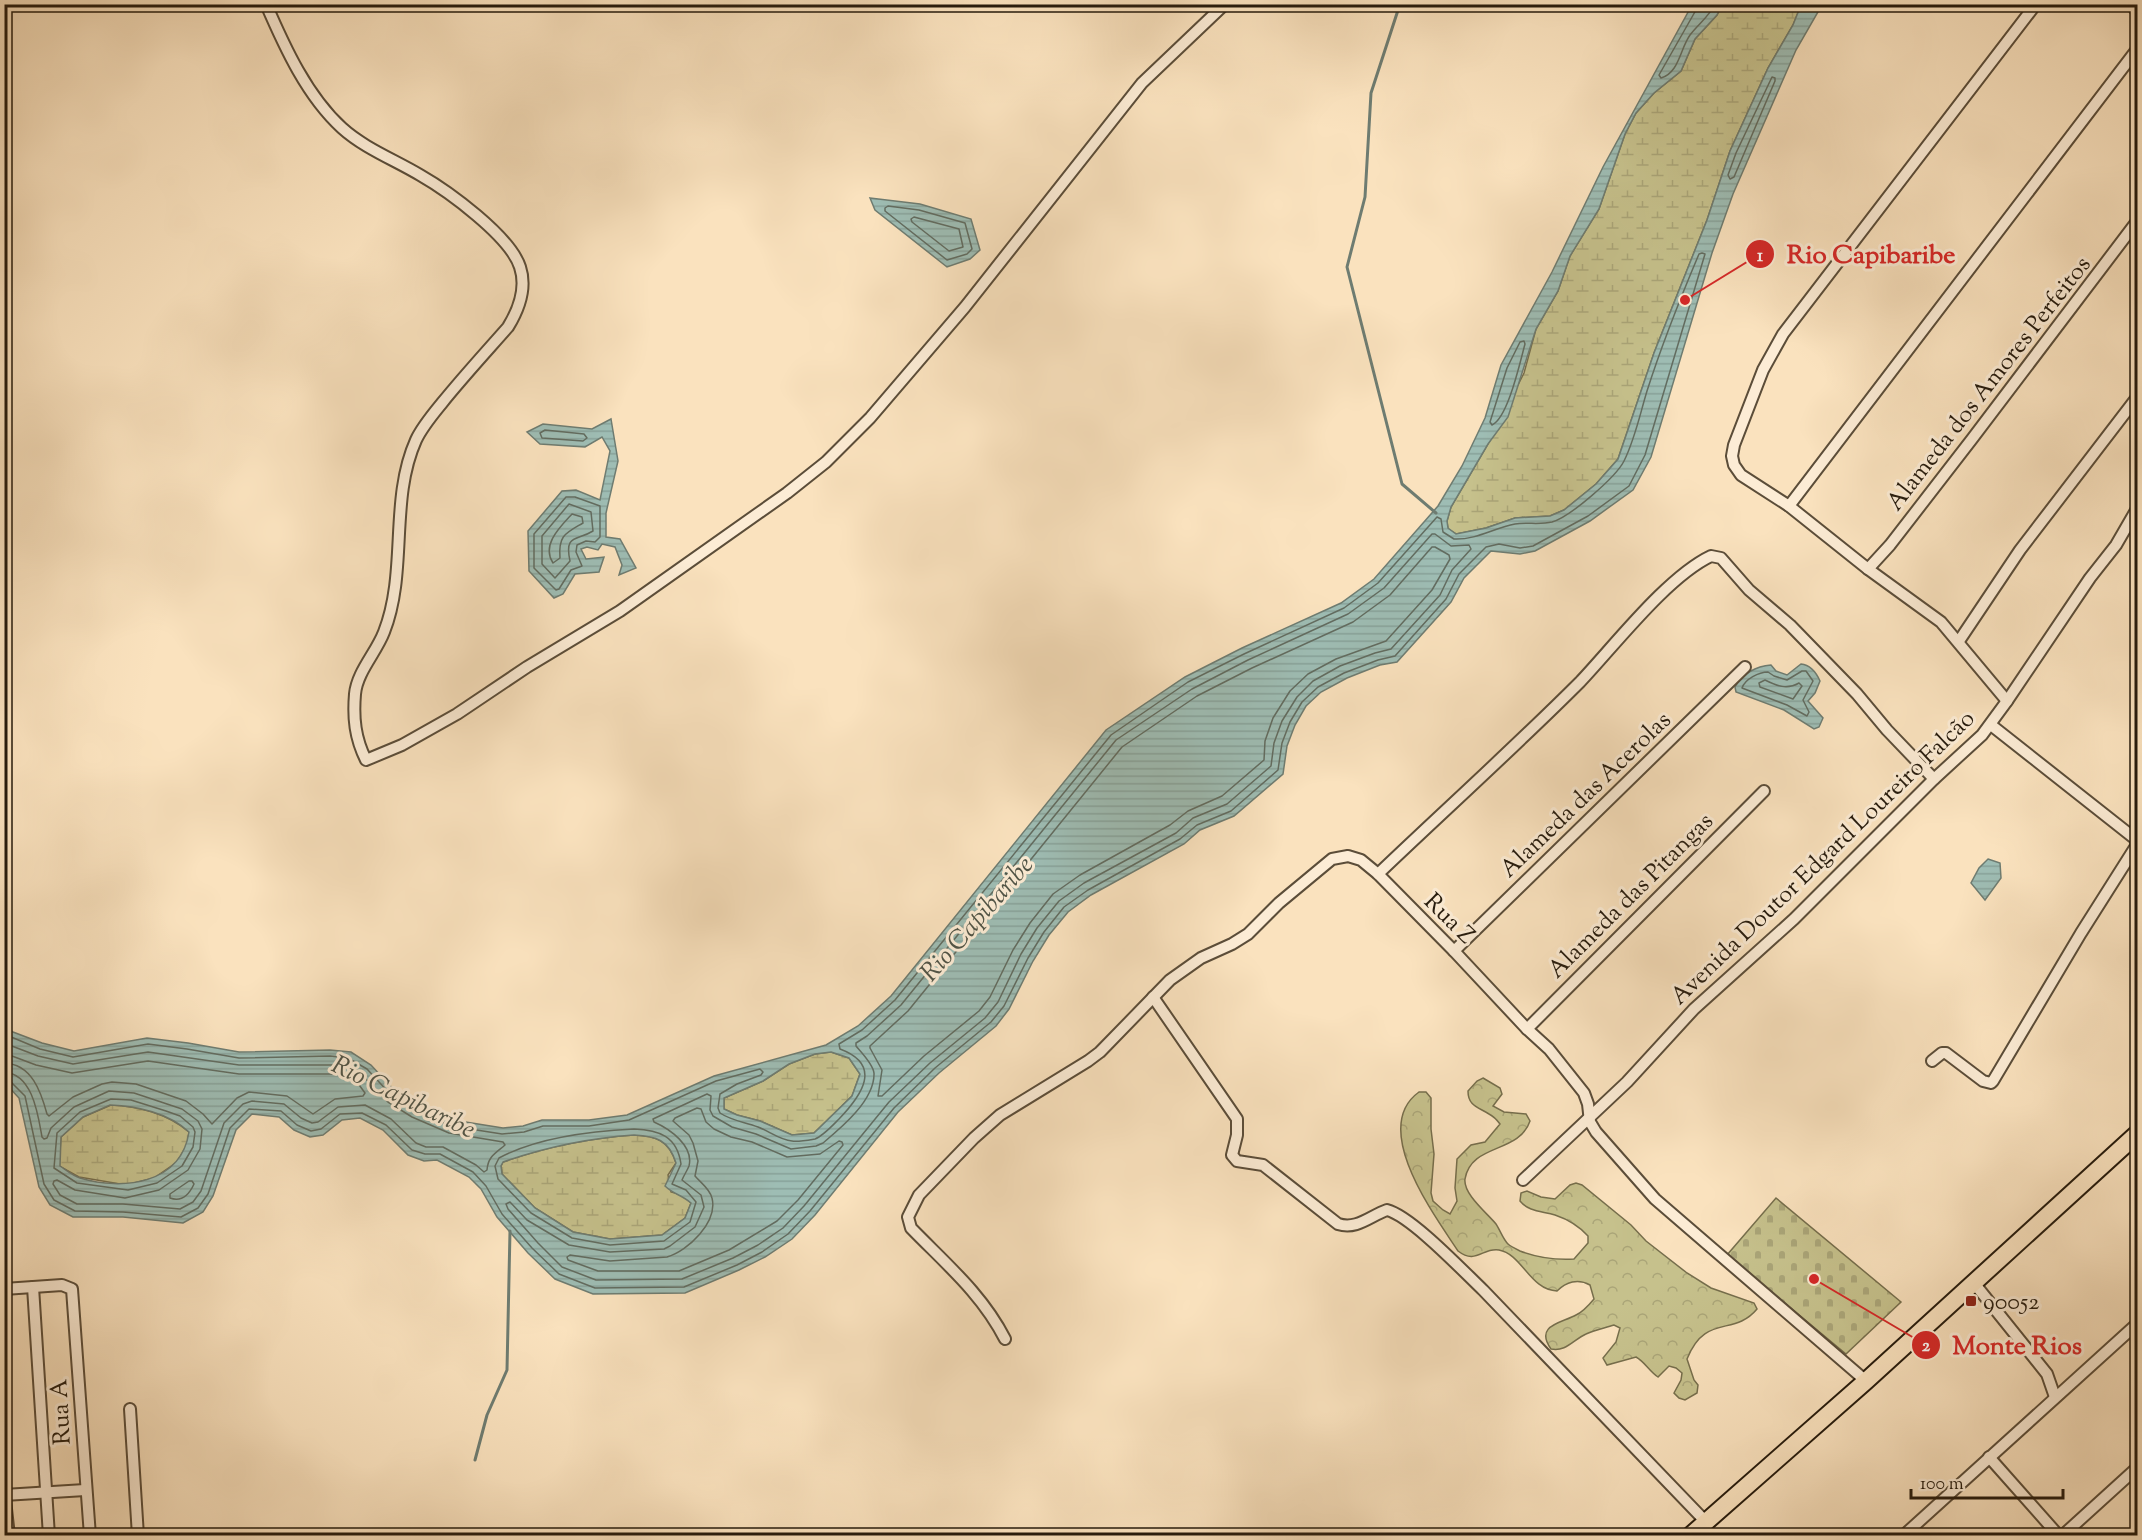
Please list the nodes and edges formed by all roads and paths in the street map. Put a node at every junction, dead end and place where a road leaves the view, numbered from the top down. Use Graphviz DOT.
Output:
graph roads {
  1 [pos="266,4"];
  2 [pos="1225,4"];
  3 [pos="2036,4"];
  4 [pos="2131,4"];
  5 [pos="2138,13"];
  6 [pos="2138,48"];
  7 [pos="2138,220"];
  8 [pos="2138,396"];
  9 [pos="1789,506"];
  10 [pos="2138,507"];
  11 [pos="1868,569"];
  12 [pos="1959,641"];
  13 [pos="1745,667"];
  14 [pos="2007,701"];
  15 [pos="1991,725"];
  16 [pos="1934,779"];
  17 [pos="1764,791"];
  18 [pos="2138,842"];
  19 [pos="1378,874"];
  20 [pos="1454,951"];
  21 [pos="1153,997"];
  22 [pos="1527,1029"];
  23 [pos="1932,1061"];
  24 [pos="1589,1118"];
  25 [pos="2138,1133"];
  26 [pos="1523,1180"];
  27 [pos="1974,1283"];
  28 [pos="33,1287"];
  29 [pos="4,1288"];
  30 [pos="2138,1323"];
  31 [pos="1005,1339"];
  32 [pos="1866,1381"];
  33 [pos="2055,1397"];
  34 [pos="130,1409"];
  35 [pos="1989,1457"];
  36 [pos="2138,1467"];
  37 [pos="85,1490"];
  38 [pos="45,1493"];
  39 [pos="5,1494"];
  40 [pos="1707,1523"];
  41 [pos="9,1536"];
  42 [pos="49,1536"];
  43 [pos="90,1536"];
  44 [pos="138,1536"];
  45 [pos="1690,1536"];
  46 [pos="1903,1536"];
  47 [pos="2060,1536"];
  1 -- 2 [label="street"];
  3 -- 9 [label="street"];
  4 -- 5 [label="street"];
  6 -- 9 [label="street"];
  7 -- 11 [label="street, Alameda dos Amores Perfeitos"];
  8 -- 12 [label="street"];
  9 -- 11 [label="street"];
  10 -- 14 [label="street, Avenida Doutor Edgard Loureiro Falcão"];
  11 -- 12 [label="street"];
  12 -- 14 [label="street"];
  13 -- 20 [label="street, Alameda das Acerolas"];
  14 -- 15 [label="street, Avenida Doutor Edgard Loureiro Falcão"];
  15 -- 16 [label="street, Avenida Doutor Edgard Loureiro Falcão"];
  15 -- 18 [label="street"];
  16 -- 19 [label="street"];
  16 -- 24 [label="street, Avenida Doutor Edgard Loureiro Falcão"];
  17 -- 22 [label="street, Alameda das Pitangas"];
  18 -- 23 [label="street"];
  19 -- 20 [label="street, Rua Z"];
  19 -- 21 [label="street, Rua Z"];
  20 -- 22 [label="street, Rua Z"];
  21 -- 31 [label="street"];
  21 -- 40 [label="street"];
  22 -- 24 [label="street, Rua Z"];
  24 -- 26 [label="street, Avenida Doutor Edgard Loureiro Falcão"];
  24 -- 32 [label="street, Rua Z"];
  25 -- 27 [label="main road"];
  27 -- 32 [label="main road"];
  27 -- 33 [label="street"];
  28 -- 29 [label="street"];
  28 -- 37 [label="street, Rua A"];
  28 -- 38 [label="street"];
  30 -- 33 [label="street"];
  32 -- 40 [label="main road"];
  33 -- 35 [label="street"];
  34 -- 44 [label="street"];
  35 -- 46 [label="street"];
  35 -- 47 [label="street"];
  36 -- 47 [label="street"];
  37 -- 38 [label="street"];
  37 -- 43 [label="street, Rua A"];
  38 -- 39 [label="street"];
  38 -- 42 [label="street"];
  39 -- 41 [label="street"];
  40 -- 45 [label="main road"];
}
